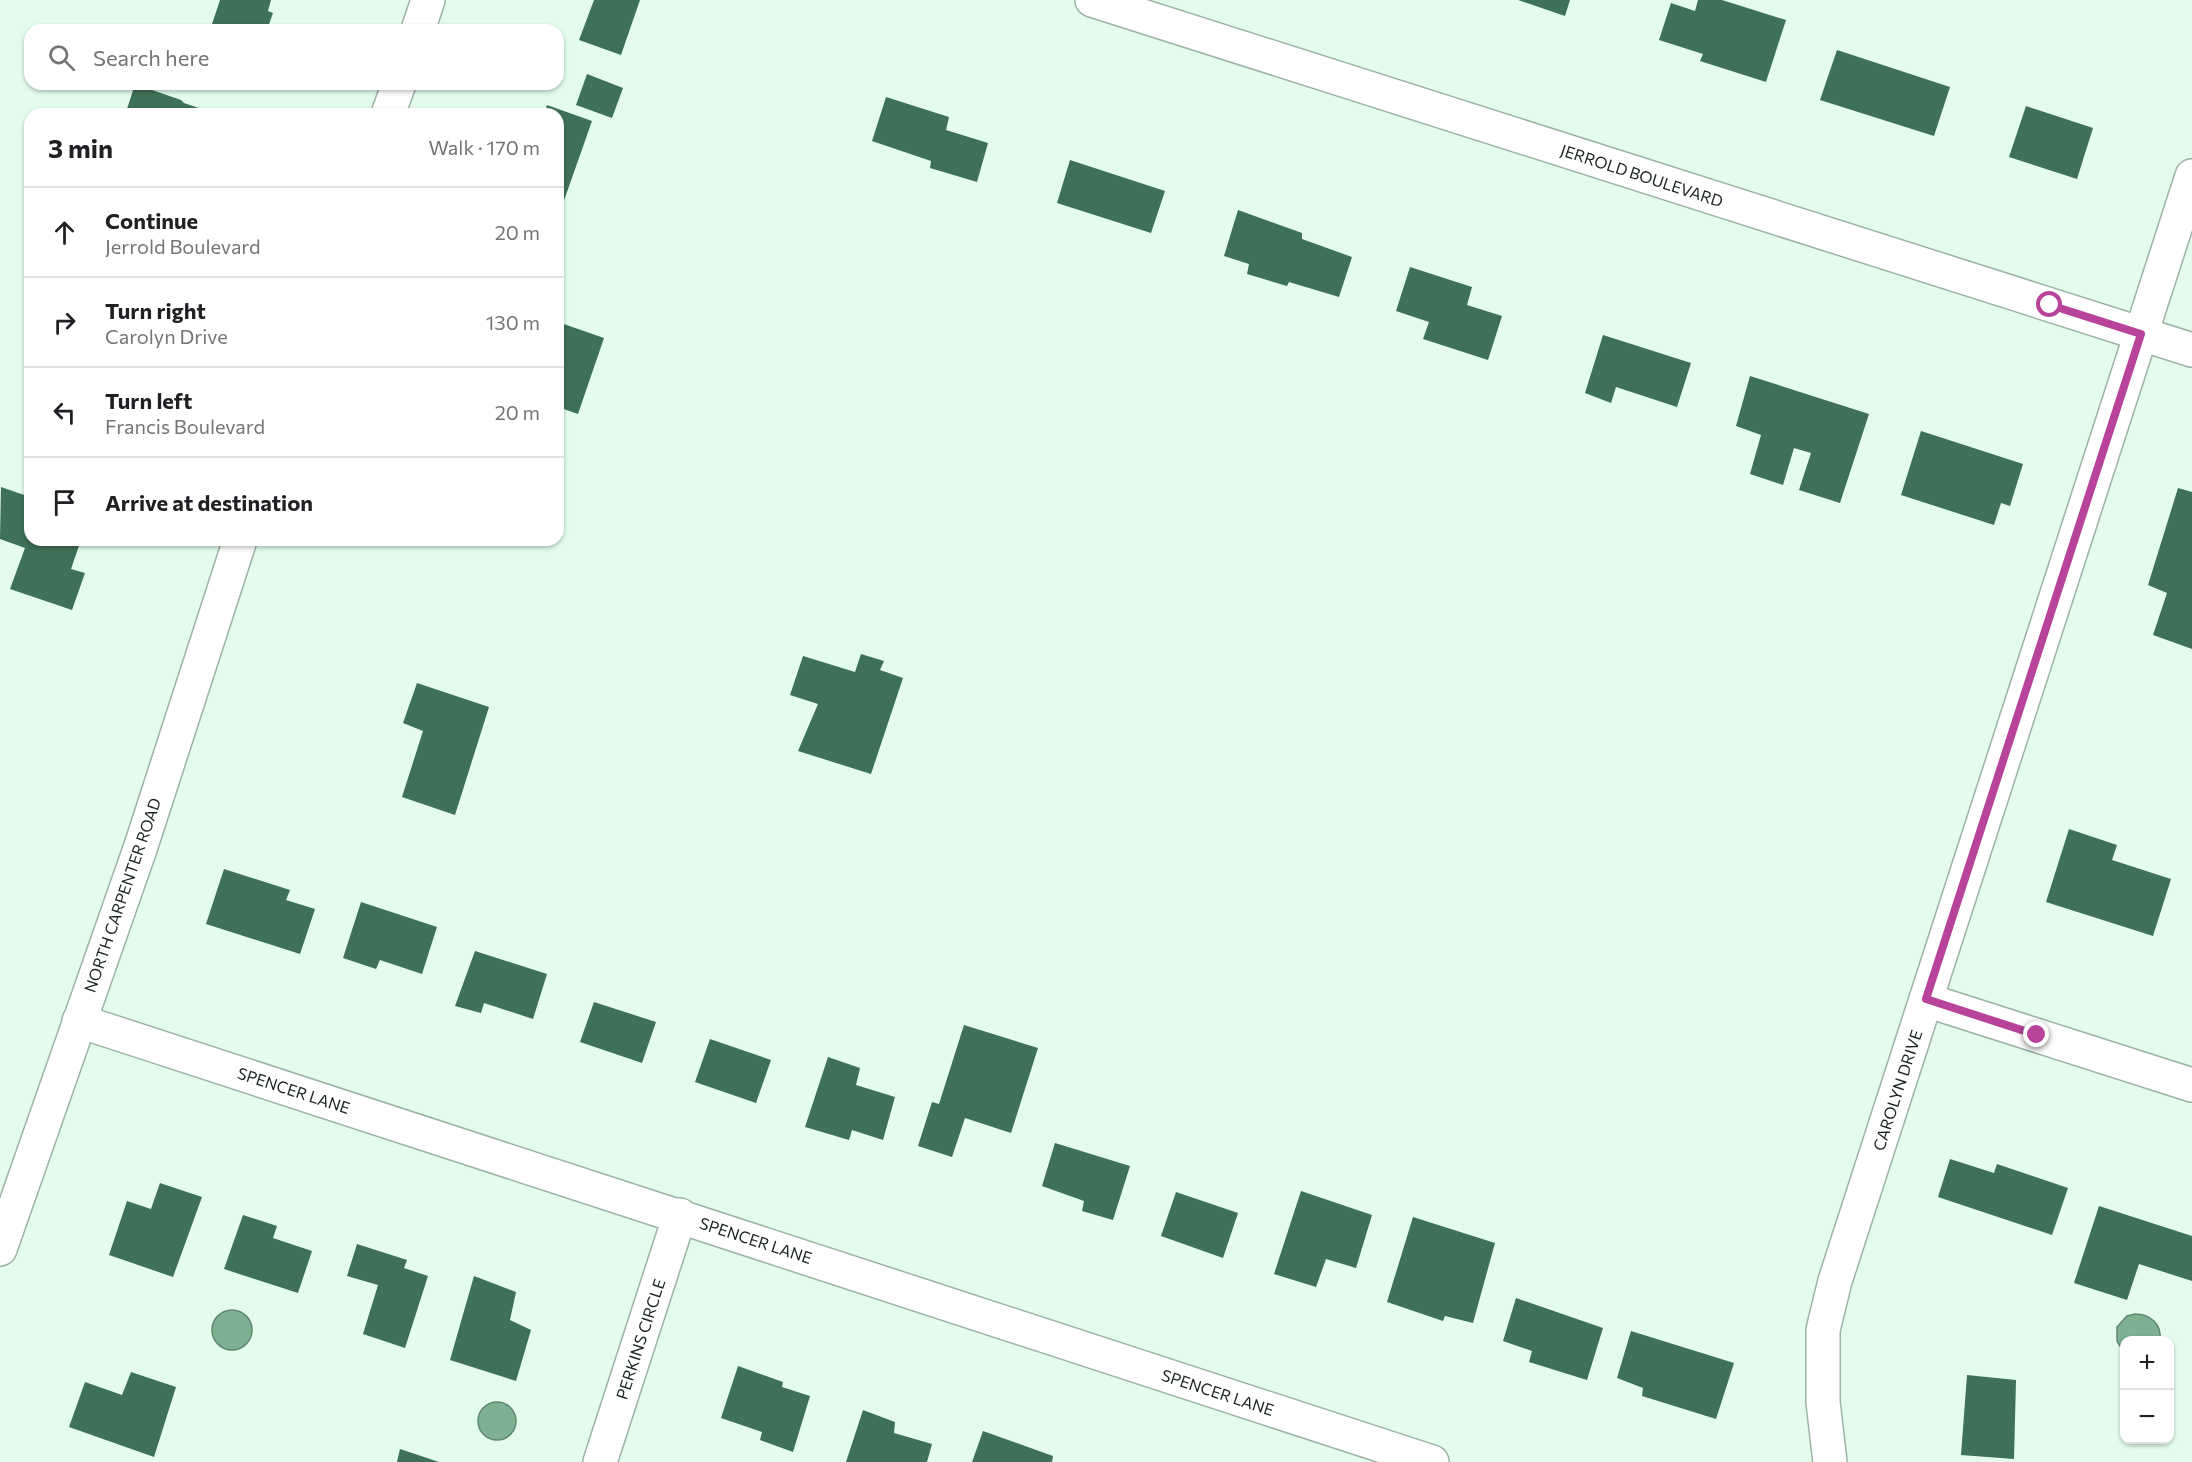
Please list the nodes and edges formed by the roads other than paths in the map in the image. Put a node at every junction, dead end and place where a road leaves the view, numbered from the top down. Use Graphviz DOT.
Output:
graph roads {
  1 [pos="428,0"];
  2 [pos="1092,0"];
  3 [pos="420,24"];
  4 [pos="397,90"];
  5 [pos="390,108"];
  6 [pos="2192,176"];
  7 [pos="2141,334"];
  8 [pos="2192,350"];
  9 [pos="238,546"];
  10 [pos="1926,999"];
  11 [pos="79,1021"];
  12 [pos="2192,1085"];
  13 [pos="680,1215"];
  14 [pos="0,1249"];
  15 [pos="600,1462"];
  16 [pos="1432,1462"];
  17 [pos="1830,1462"];
  1 -- 3 [label="street"];
  2 -- 7 [label="street, JERROLD BOULEVARD"];
  4 -- 5 [label="street"];
  6 -- 7 [label="street, CAROLYN DRIVE"];
  7 -- 8 [label="street, JERROLD BOULEVARD"];
  7 -- 10 [label="street, CAROLYN DRIVE"];
  9 -- 11 [label="street, NORTH CARPENTER ROAD"];
  10 -- 12 [label="street"];
  10 -- 17 [label="street, CAROLYN DRIVE"];
  11 -- 13 [label="street, SPENCER LANE"];
  11 -- 14 [label="street, NORTH CARPENTER ROAD"];
  13 -- 15 [label="street, PERKINS CIRCLE"];
  13 -- 16 [label="street, SPENCER LANE"];
}
